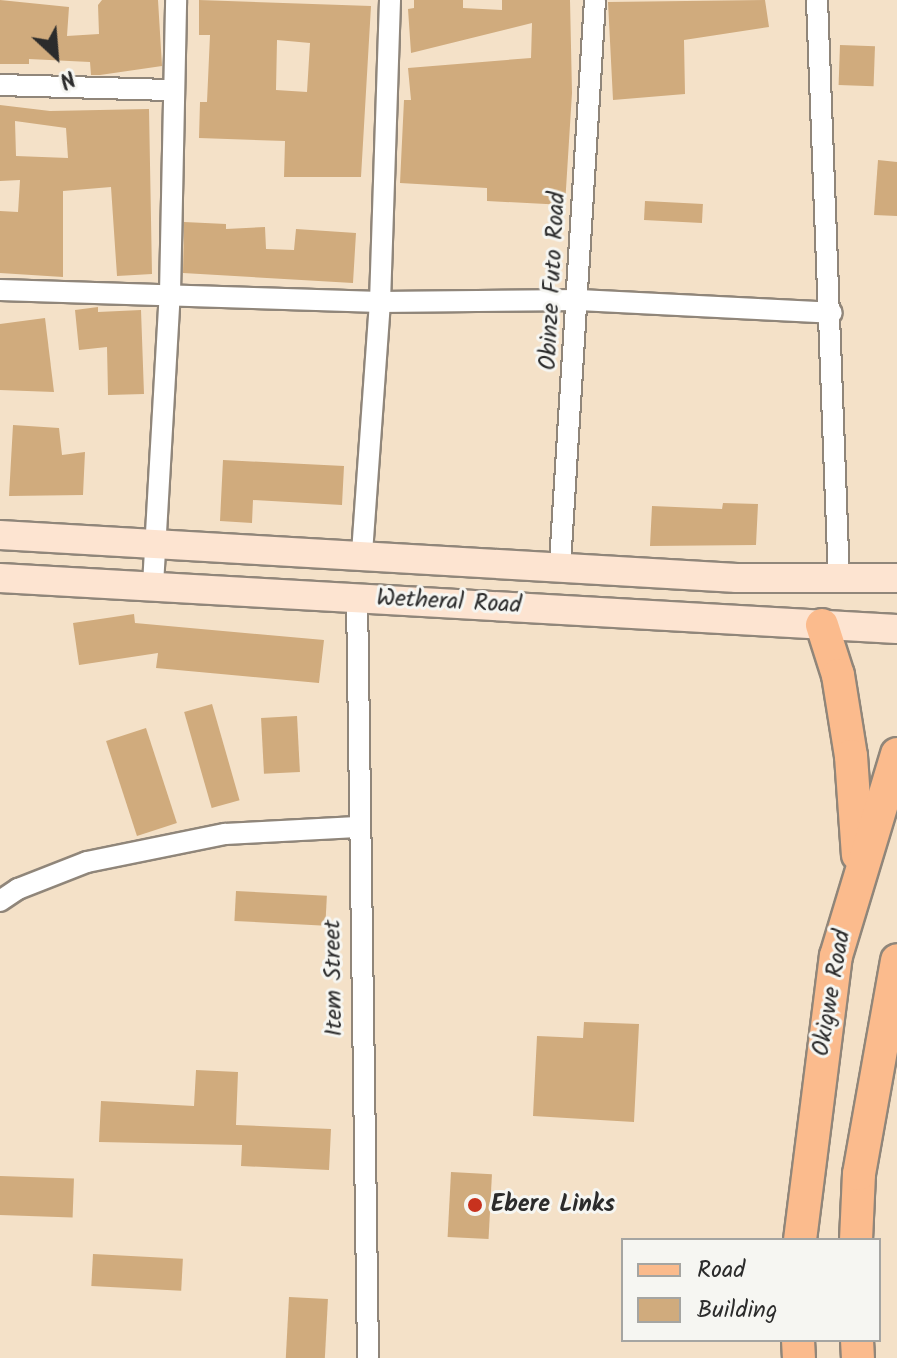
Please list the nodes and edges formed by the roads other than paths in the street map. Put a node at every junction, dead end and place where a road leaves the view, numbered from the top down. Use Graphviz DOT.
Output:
graph roads {
  1 [pos="176,0"];
  2 [pos="390,0"];
  3 [pos="595,0"];
  4 [pos="817,0"];
  5 [pos="0,85"];
  6 [pos="173,90"];
  7 [pos="0,290"];
  8 [pos="170,293"];
  9 [pos="579,300"];
  10 [pos="380,302"];
  11 [pos="832,313"];
  12 [pos="0,535"];
  13 [pos="153,543"];
  14 [pos="362,553"];
  15 [pos="560,564"];
  16 [pos="0,578"];
  17 [pos="897,578"];
  18 [pos="839,581"];
  19 [pos="153,585"];
  20 [pos="357,596"];
  21 [pos="822,625"];
  22 [pos="897,629"];
  23 [pos="897,754"];
  24 [pos="357,827"];
  25 [pos="859,870"];
  26 [pos="0,901"];
  27 [pos="897,960"];
  28 [pos="800,1238"];
  29 [pos="856,1238"];
  30 [pos="368,1358"];
  1 -- 6 [label="street"];
  2 -- 10 [label="street"];
  3 -- 9 [label="street, Obinze Futo Road"];
  4 -- 11 [label="street"];
  5 -- 6 [label="street"];
  6 -- 8 [label="street"];
  7 -- 8 [label="street"];
  8 -- 10 [label="street"];
  8 -- 13 [label="street"];
  9 -- 10 [label="street"];
  9 -- 11 [label="street"];
  9 -- 15 [label="street, Obinze Futo Road"];
  10 -- 14 [label="street"];
  11 -- 18 [label="street"];
  12 -- 13 [label="main road, Wetheral Road"];
  13 -- 14 [label="main road, Wetheral Road"];
  13 -- 19 [label="street"];
  14 -- 15 [label="main road, Wetheral Road"];
  15 -- 18 [label="main road, Wetheral Road"];
  16 -- 19 [label="main road, Wetheral Road"];
  17 -- 18 [label="main road, Wetheral Road"];
  19 -- 20 [label="main road, Wetheral Road"];
  20 -- 21 [label="main road, Wetheral Road"];
  20 -- 24 [label="street, Item Street"];
  21 -- 22 [label="main road, Wetheral Road"];
  21 -- 25 [label="main road"];
  23 -- 25 [label="main road, Okigwe Road"];
  24 -- 26 [label="street"];
  24 -- 30 [label="street, Item Street"];
  25 -- 28 [label="main road, Okigwe Road"];
  27 -- 29 [label="main road"];
}
